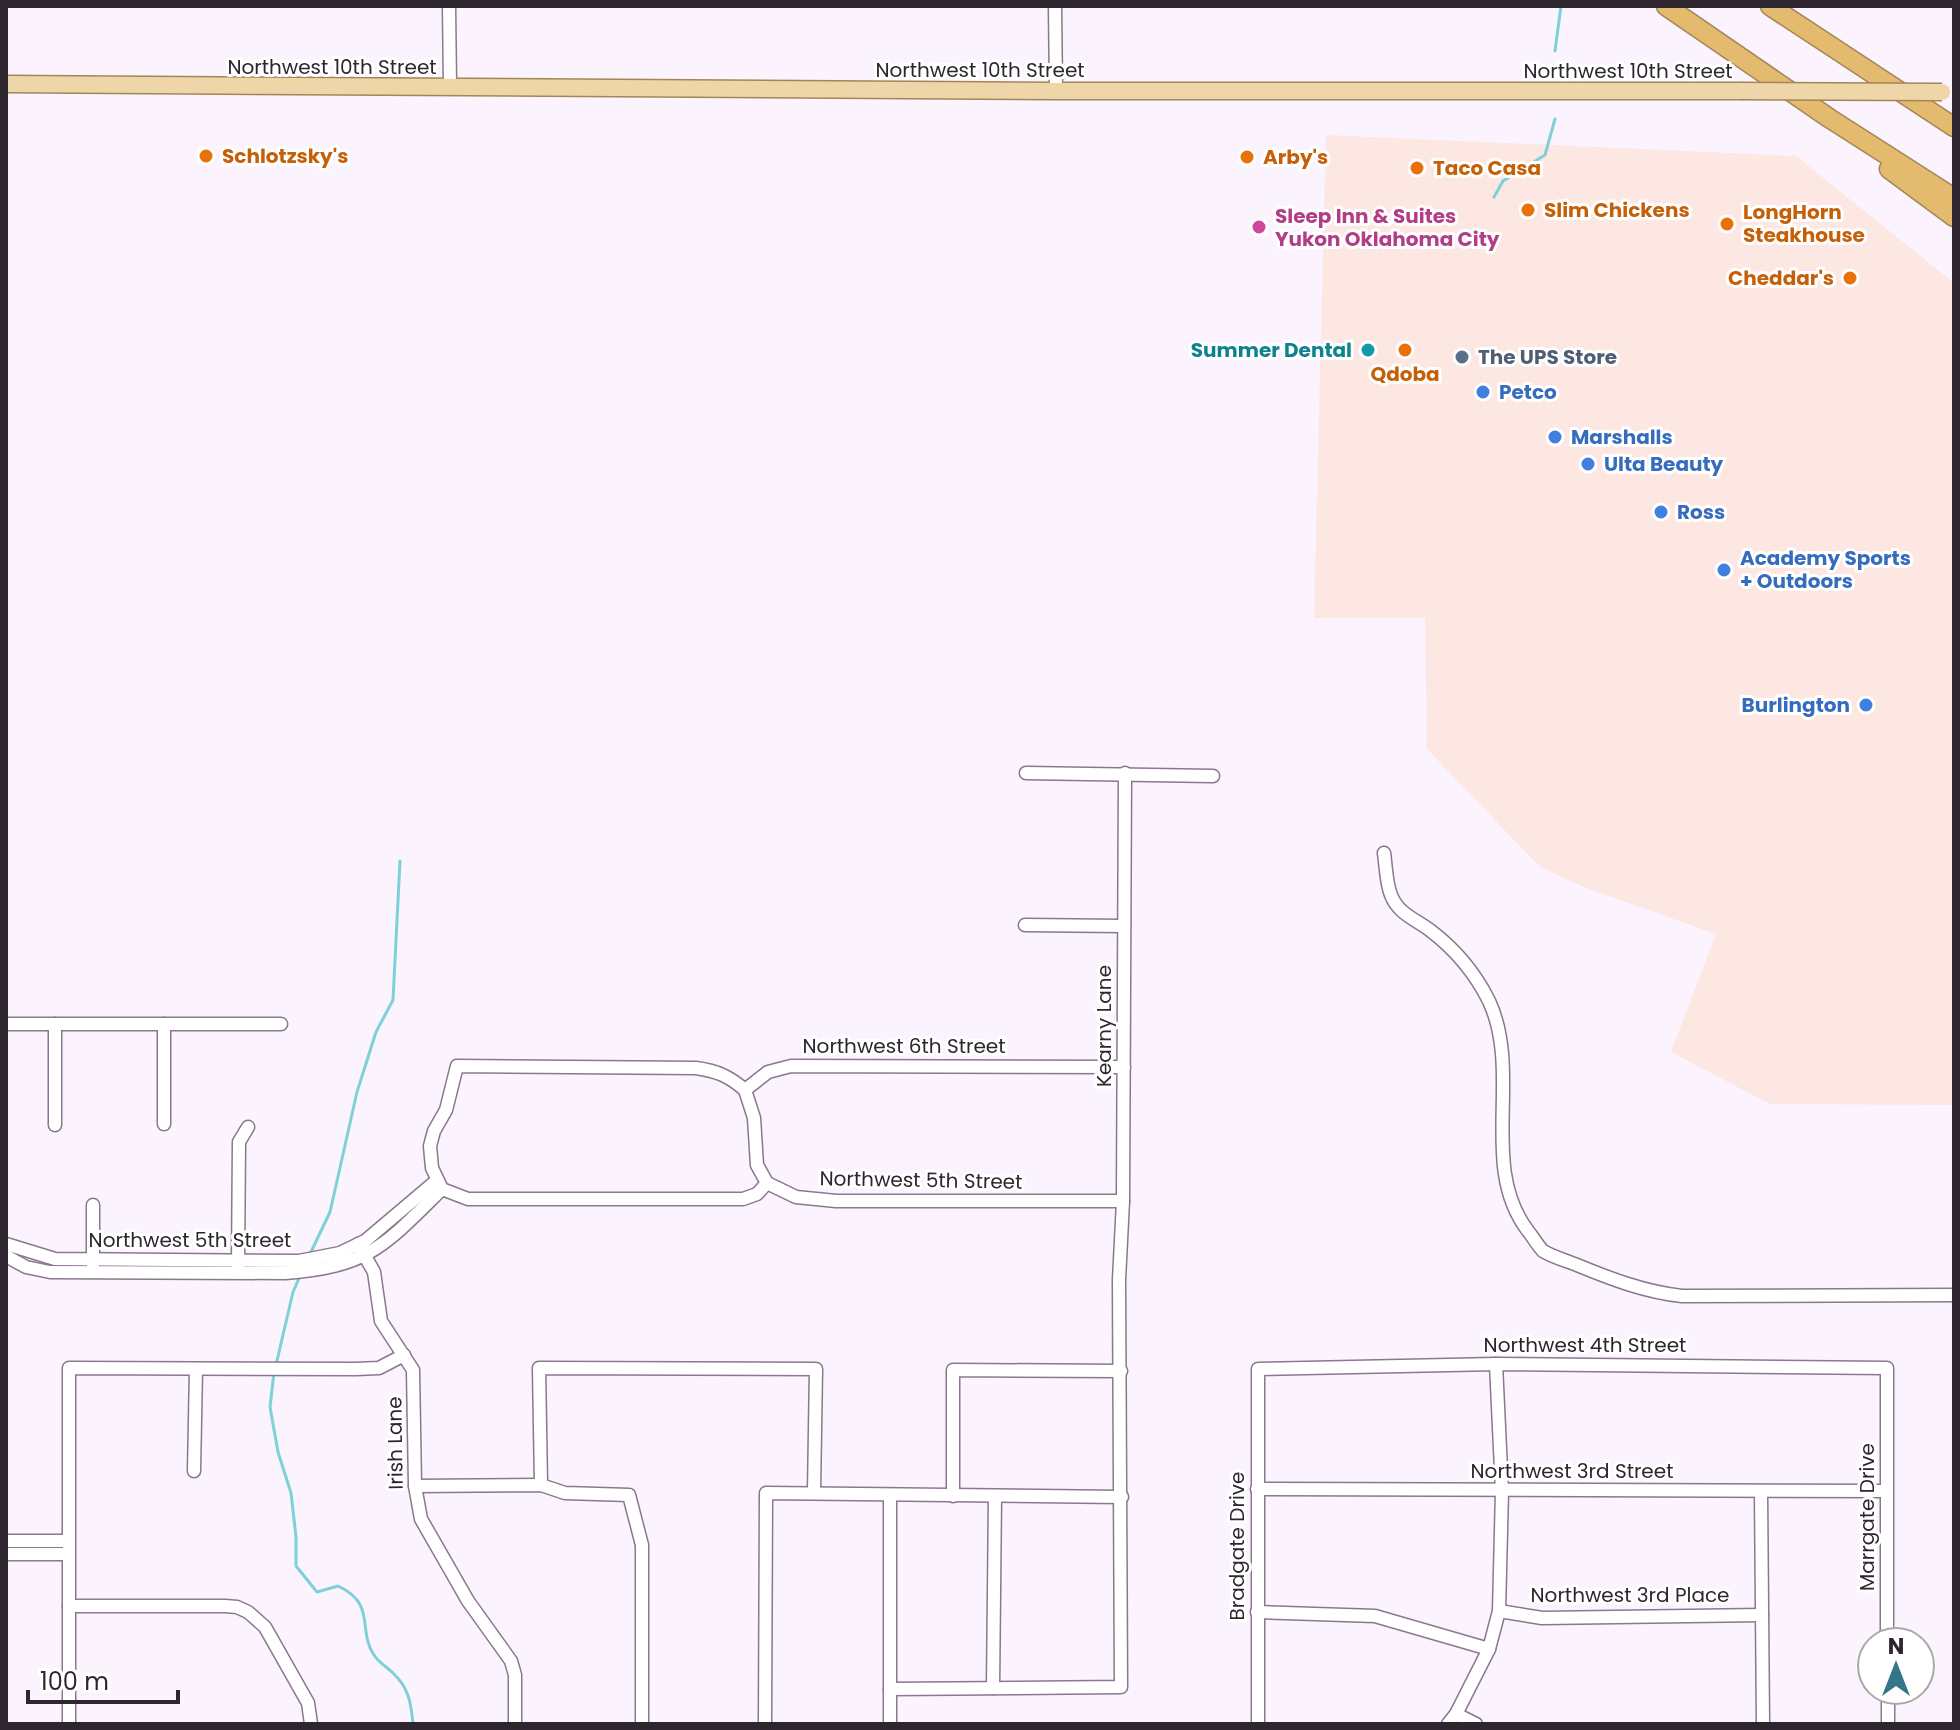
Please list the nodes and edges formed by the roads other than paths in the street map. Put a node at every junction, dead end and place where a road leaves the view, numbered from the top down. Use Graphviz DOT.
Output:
graph roads {
  1 [pos="449,6"];
  2 [pos="1055,6"];
  3 [pos="1666,6"];
  4 [pos="1770,6"];
  5 [pos="6,84"];
  6 [pos="450,87"];
  7 [pos="1056,91"];
  8 [pos="1948,92"];
  9 [pos="1829,118"];
  10 [pos="1954,127"];
  11 [pos="1954,198"];
  12 [pos="1954,217"];
  13 [pos="1026,773"];
  14 [pos="1125,773"];
  15 [pos="1213,776"];
  16 [pos="1384,853"];
  17 [pos="1025,925"];
  18 [pos="1124,926"];
  19 [pos="6,1024"];
  20 [pos="55,1024"];
  21 [pos="164,1024"];
  22 [pos="281,1024"];
  23 [pos="1124,1067"];
  24 [pos="745,1090"];
  25 [pos="164,1124"];
  26 [pos="55,1125"];
  27 [pos="248,1127"];
  28 [pos="767,1183"];
  29 [pos="439,1185"];
  30 [pos="1123,1201"];
  31 [pos="93,1205"];
  32 [pos="6,1244"];
  33 [pos="362,1249"];
  34 [pos="6,1256"];
  35 [pos="93,1266"];
  36 [pos="238,1267"];
  37 [pos="1954,1295"];
  38 [pos="404,1355"];
  39 [pos="1496,1364"];
  40 [pos="196,1369"];
  41 [pos="1258,1369"];
  42 [pos="1121,1371"];
  43 [pos="1888,1392"];
  44 [pos="194,1471"];
  45 [pos="541,1485"];
  46 [pos="415,1486"];
  47 [pos="1257,1489"];
  48 [pos="1502,1491"];
  49 [pos="1886,1491"];
  50 [pos="814,1492"];
  51 [pos="1761,1492"];
  52 [pos="890,1496"];
  53 [pos="953,1496"];
  54 [pos="995,1496"];
  55 [pos="1122,1497"];
  56 [pos="6,1541"];
  57 [pos="68,1548"];
  58 [pos="6,1554"];
  59 [pos="69,1606"];
  60 [pos="1499,1611"];
  61 [pos="1257,1612"];
  62 [pos="1762,1615"];
  63 [pos="1887,1626"];
  64 [pos="1489,1649"];
  65 [pos="993,1688"];
  66 [pos="890,1689"];
  67 [pos="1452,1719"];
  68 [pos="69,1724"];
  69 [pos="311,1724"];
  70 [pos="515,1724"];
  71 [pos="642,1724"];
  72 [pos="765,1724"];
  73 [pos="890,1724"];
  74 [pos="1258,1724"];
  75 [pos="1476,1724"];
  76 [pos="1763,1724"];
  1 -- 6 [label="street"];
  2 -- 7 [label="street"];
  3 -- 9 [label="highway"];
  4 -- 10 [label="highway"];
  5 -- 6 [label="main road, Northwest 10th Street"];
  6 -- 7 [label="main road, Northwest 10th Street"];
  7 -- 8 [label="main road, Northwest 10th Street, bridge"];
  9 -- 11 [label="highway"];
  9 -- 12 [label="highway"];
  13 -- 14 [label="street"];
  14 -- 15 [label="street"];
  14 -- 18 [label="street, Kearny Lane"];
  16 -- 37 [label="street"];
  17 -- 18 [label="street"];
  18 -- 23 [label="street, Kearny Lane"];
  19 -- 20 [label="street"];
  20 -- 21 [label="street"];
  20 -- 26 [label="street"];
  21 -- 22 [label="street"];
  21 -- 25 [label="street"];
  23 -- 24 [label="street, Northwest 6th Street"];
  23 -- 30 [label="street, Kearny Lane"];
  24 -- 28 [label="street"];
  24 -- 29 [label="street"];
  27 -- 36 [label="street"];
  28 -- 29 [label="street"];
  28 -- 30 [label="street, Northwest 5th Street"];
  29 -- 33 [label="street, Northwest 5th Street"];
  30 -- 42 [label="street, Kearny Lane"];
  31 -- 35 [label="street"];
  32 -- 35 [label="street, Northwest 5th Street"];
  33 -- 36 [label="street, Northwest 5th Street"];
  33 -- 38 [label="street, Irish Lane"];
  34 -- 35 [label="street, Northwest 5th Street"];
  35 -- 36 [label="street, Northwest 5th Street"];
  38 -- 40 [label="street"];
  38 -- 46 [label="street, Irish Lane"];
  39 -- 41 [label="street, Northwest 4th Street"];
  39 -- 43 [label="street, Northwest 4th Street"];
  39 -- 48 [label="street"];
  40 -- 44 [label="street"];
  40 -- 57 [label="street"];
  41 -- 47 [label="street, Bradgate Drive"];
  42 -- 53 [label="street"];
  42 -- 55 [label="street, Kearny Lane"];
  43 -- 49 [label="street, Marrgate Drive"];
  45 -- 46 [label="street"];
  45 -- 50 [label="street"];
  45 -- 71 [label="street"];
  46 -- 70 [label="street, Irish Lane"];
  47 -- 48 [label="street, Northwest 3rd Street"];
  47 -- 61 [label="street, Bradgate Drive"];
  48 -- 51 [label="street, Northwest 3rd Street"];
  48 -- 60 [label="street"];
  49 -- 51 [label="street, Northwest 3rd Street"];
  49 -- 63 [label="street, Marrgate Drive"];
  50 -- 52 [label="street"];
  50 -- 72 [label="street"];
  51 -- 62 [label="street"];
  52 -- 53 [label="street"];
  52 -- 66 [label="street"];
  53 -- 54 [label="street"];
  54 -- 55 [label="street"];
  54 -- 65 [label="street"];
  55 -- 65 [label="street, Kearny Lane"];
  56 -- 57 [label="street"];
  57 -- 58 [label="street"];
  57 -- 59 [label="street"];
  59 -- 68 [label="street"];
  59 -- 69 [label="street"];
  60 -- 62 [label="street, Northwest 3rd Place"];
  60 -- 64 [label="street"];
  61 -- 64 [label="street"];
  61 -- 74 [label="street, Bradgate Drive"];
  62 -- 76 [label="street"];
  64 -- 67 [label="street"];
  65 -- 66 [label="street"];
  66 -- 73 [label="street"];
  67 -- 75 [label="street"];
}
